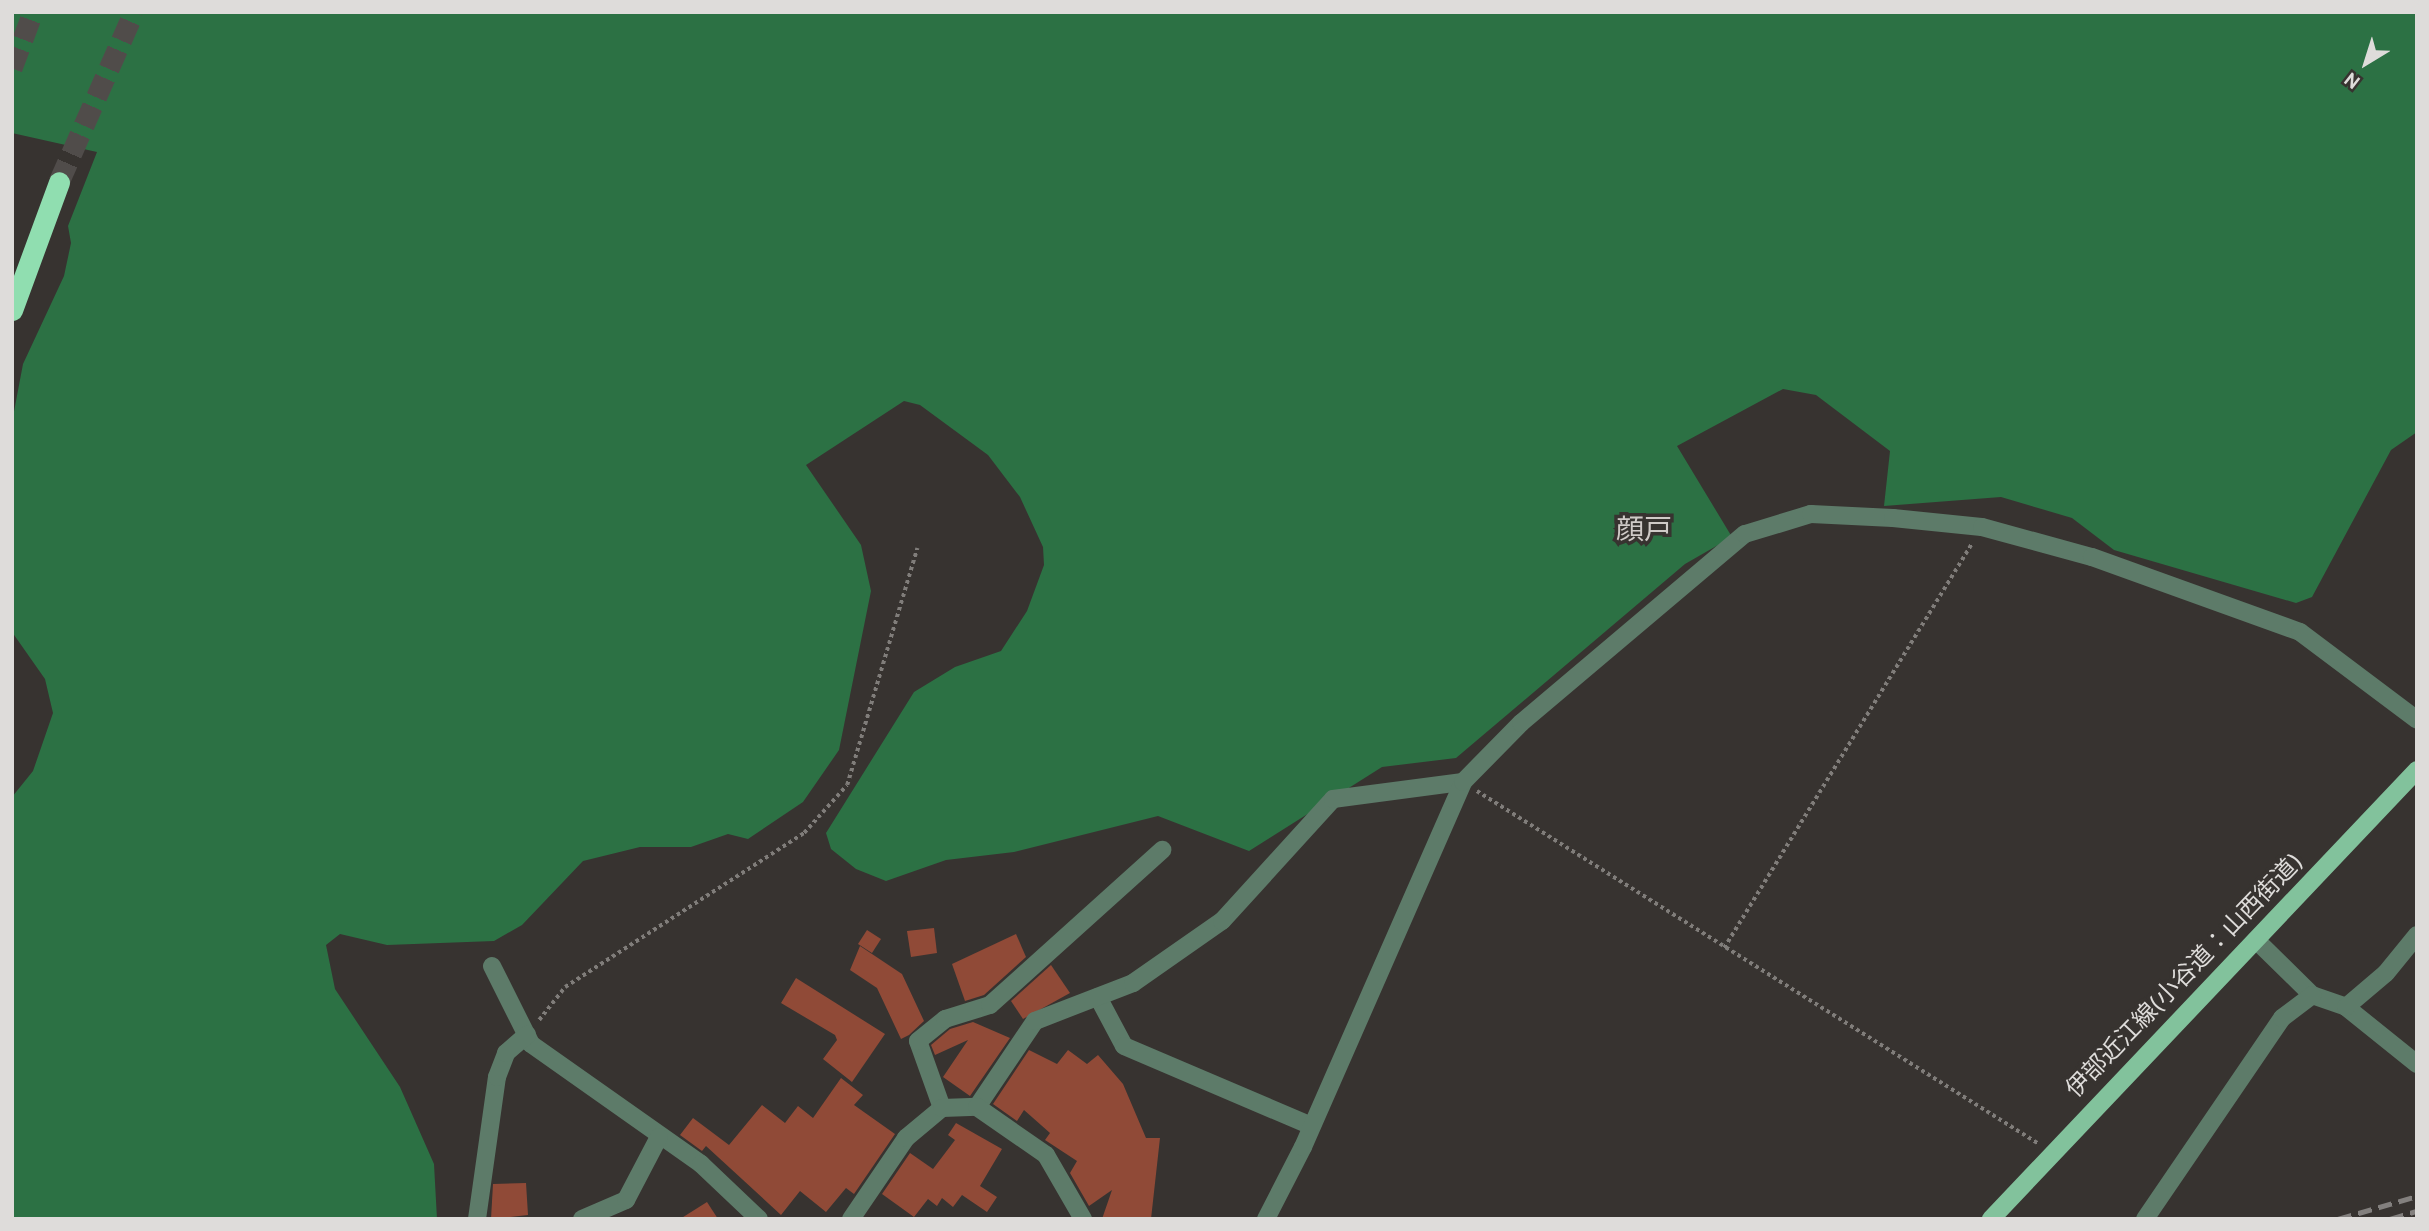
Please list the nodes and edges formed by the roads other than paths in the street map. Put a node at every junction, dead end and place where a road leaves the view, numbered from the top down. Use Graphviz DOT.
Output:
graph roads {
  1 [pos="59,182"];
  2 [pos="12,310"];
  3 [pos="2417,720"];
  4 [pos="2417,769"];
  5 [pos="1463,782"];
  6 [pos="1162,850"];
  7 [pos="2417,936"];
  8 [pos="2256,940"];
  9 [pos="492,966"];
  10 [pos="2312,995"];
  11 [pos="1098,997"];
  12 [pos="2346,1007"];
  13 [pos="527,1035"];
  14 [pos="2417,1065"];
  15 [pos="976,1107"];
  16 [pos="942,1108"];
  17 [pos="1312,1126"];
  18 [pos="659,1137"];
  19 [pos="477,1219"];
  20 [pos="582,1219"];
  21 [pos="759,1219"];
  22 [pos="851,1219"];
  23 [pos="1083,1219"];
  24 [pos="1266,1219"];
  25 [pos="1991,1219"];
  26 [pos="2145,1219"];
  1 -- 2 [label="highway"];
  3 -- 5 [label="street"];
  4 -- 8 [label="main road, 伊部近江線(小谷道：山西街道)"];
  5 -- 11 [label="street"];
  5 -- 17 [label="street"];
  6 -- 16 [label="street"];
  7 -- 12 [label="street"];
  8 -- 10 [label="street"];
  8 -- 25 [label="main road, 伊部近江線(小谷道：山西街道)"];
  9 -- 13 [label="street"];
  10 -- 12 [label="street"];
  10 -- 26 [label="street"];
  11 -- 15 [label="street"];
  11 -- 17 [label="street"];
  12 -- 14 [label="street"];
  13 -- 18 [label="street"];
  13 -- 19 [label="street"];
  15 -- 16 [label="street"];
  15 -- 23 [label="street"];
  16 -- 22 [label="street"];
  17 -- 24 [label="street"];
  18 -- 20 [label="street"];
  18 -- 21 [label="street"];
}
